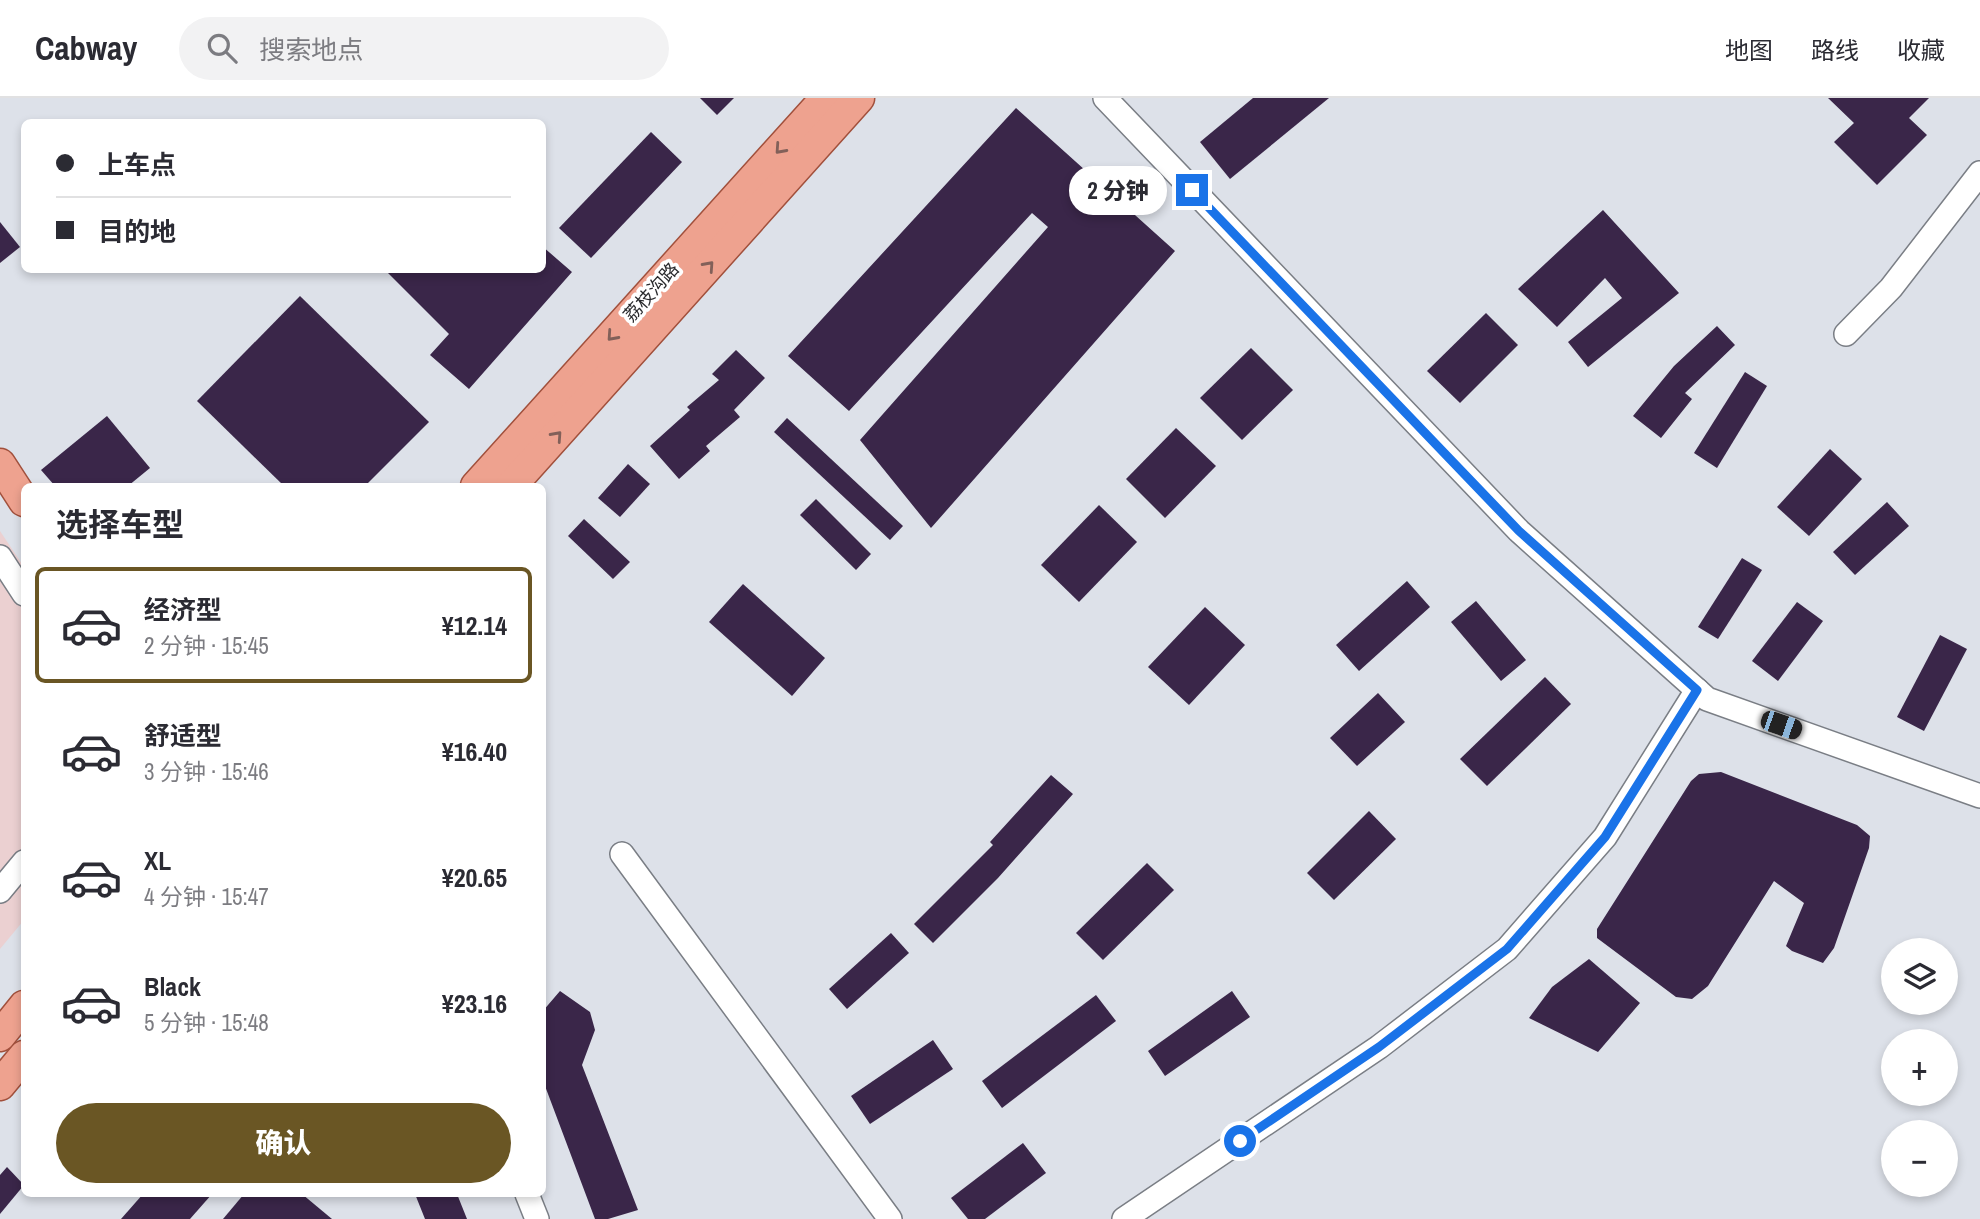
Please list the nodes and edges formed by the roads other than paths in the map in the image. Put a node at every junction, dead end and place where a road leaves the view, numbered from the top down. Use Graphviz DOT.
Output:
graph roads {
  1 [pos="826,98"];
  2 [pos="859,98"];
  3 [pos="1105,98"];
  4 [pos="1980,173"];
  5 [pos="1846,334"];
  6 [pos="0,464"];
  7 [pos="479,483"];
  8 [pos="514,483"];
  9 [pos="21,496"];
  10 [pos="0,557"];
  11 [pos="21,589"];
  12 [pos="1697,690"];
  13 [pos="1980,796"];
  14 [pos="622,854"];
  15 [pos="21,866"];
  16 [pos="0,891"];
  17 [pos="21,1010"];
  18 [pos="0,1036"];
  19 [pos="21,1060"];
  20 [pos="0,1085"];
  21 [pos="528,1197"];
  22 [pos="537,1219"];
  23 [pos="890,1219"];
  24 [pos="1124,1219"];
  1 -- 7 [label="main road, 荔枝沟路, one-way"];
  8 -- 2 [label="main road, 荔枝沟路, one-way"];
  3 -- 12 [label="street"];
  4 -- 5 [label="street"];
  6 -- 9 [label="main road"];
  10 -- 11 [label="street"];
  12 -- 13 [label="street"];
  12 -- 24 [label="street"];
  14 -- 23 [label="street"];
  15 -- 16 [label="street"];
  17 -- 18 [label="main road"];
  19 -- 20 [label="main road"];
  21 -- 22 [label="street"];
}
